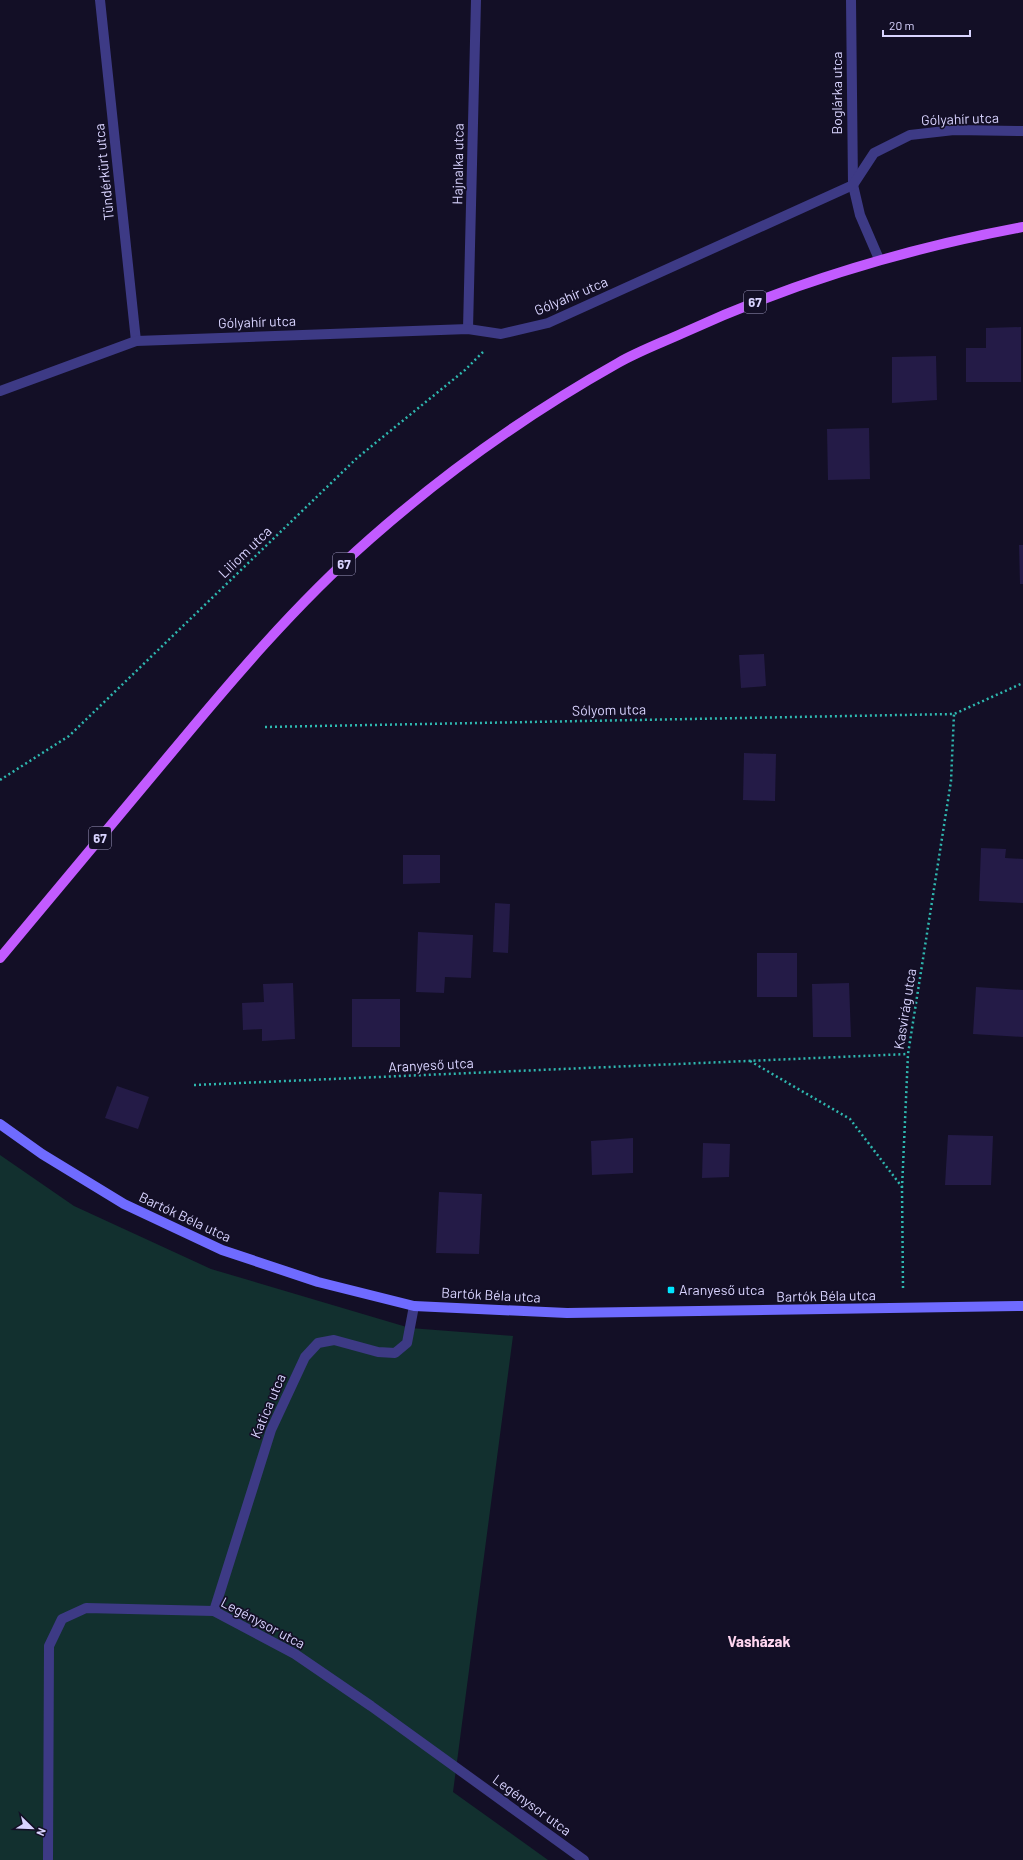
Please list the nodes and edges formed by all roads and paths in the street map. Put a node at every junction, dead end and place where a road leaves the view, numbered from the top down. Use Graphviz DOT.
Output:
graph roads {
  1 [pos="100,0"];
  2 [pos="476,0"];
  3 [pos="851,0"];
  4 [pos="1023,131"];
  5 [pos="853,185"];
  6 [pos="1023,227"];
  7 [pos="879,259"];
  8 [pos="468,328"];
  9 [pos="501,334"];
  10 [pos="136,341"];
  11 [pos="0,391"];
  12 [pos="1023,683"];
  13 [pos="954,714"];
  14 [pos="264,727"];
  15 [pos="0,780"];
  16 [pos="0,958"];
  17 [pos="908,1054"];
  18 [pos="750,1061"];
  19 [pos="194,1085"];
  20 [pos="0,1124"];
  21 [pos="902,1188"];
  22 [pos="414,1306"];
  23 [pos="1023,1306"];
  24 [pos="903,1309"];
  25 [pos="214,1611"];
  26 [pos="48,1860"];
  27 [pos="584,1860"];
  1 -- 10 [label="street, Tündérkürt utca"];
  2 -- 8 [label="street, Hajnalka utca"];
  3 -- 5 [label="street, Boglárka utca"];
  4 -- 5 [label="street, Gólyahír utca"];
  5 -- 7 [label="street, Boglárka utca"];
  5 -- 9 [label="street, Gólyahír utca"];
  6 -- 7 [label="main road, 67"];
  7 -- 16 [label="main road, 67"];
  8 -- 9 [label="street, Gólyahír utca"];
  8 -- 10 [label="street, Gólyahír utca"];
  9 -- 15 [label="path, Liliom utca"];
  10 -- 11 [label="street, Gólyahír utca"];
  12 -- 13 [label="path"];
  13 -- 14 [label="path, Sólyom utca"];
  13 -- 17 [label="path, Kasvirág utca"];
  17 -- 18 [label="path, Aranyeső utca"];
  17 -- 21 [label="path, Kasvirág utca"];
  18 -- 19 [label="path, Aranyeső utca"];
  18 -- 21 [label="path"];
  20 -- 22 [label="street, Bartók Béla utca"];
  21 -- 24 [label="path, Kasvirág utca"];
  22 -- 24 [label="street, Bartók Béla utca"];
  22 -- 25 [label="street, Katica utca"];
  23 -- 24 [label="street, Bartók Béla utca"];
  25 -- 26 [label="street, Legénysor utca"];
  25 -- 27 [label="street, Legénysor utca"];
}
